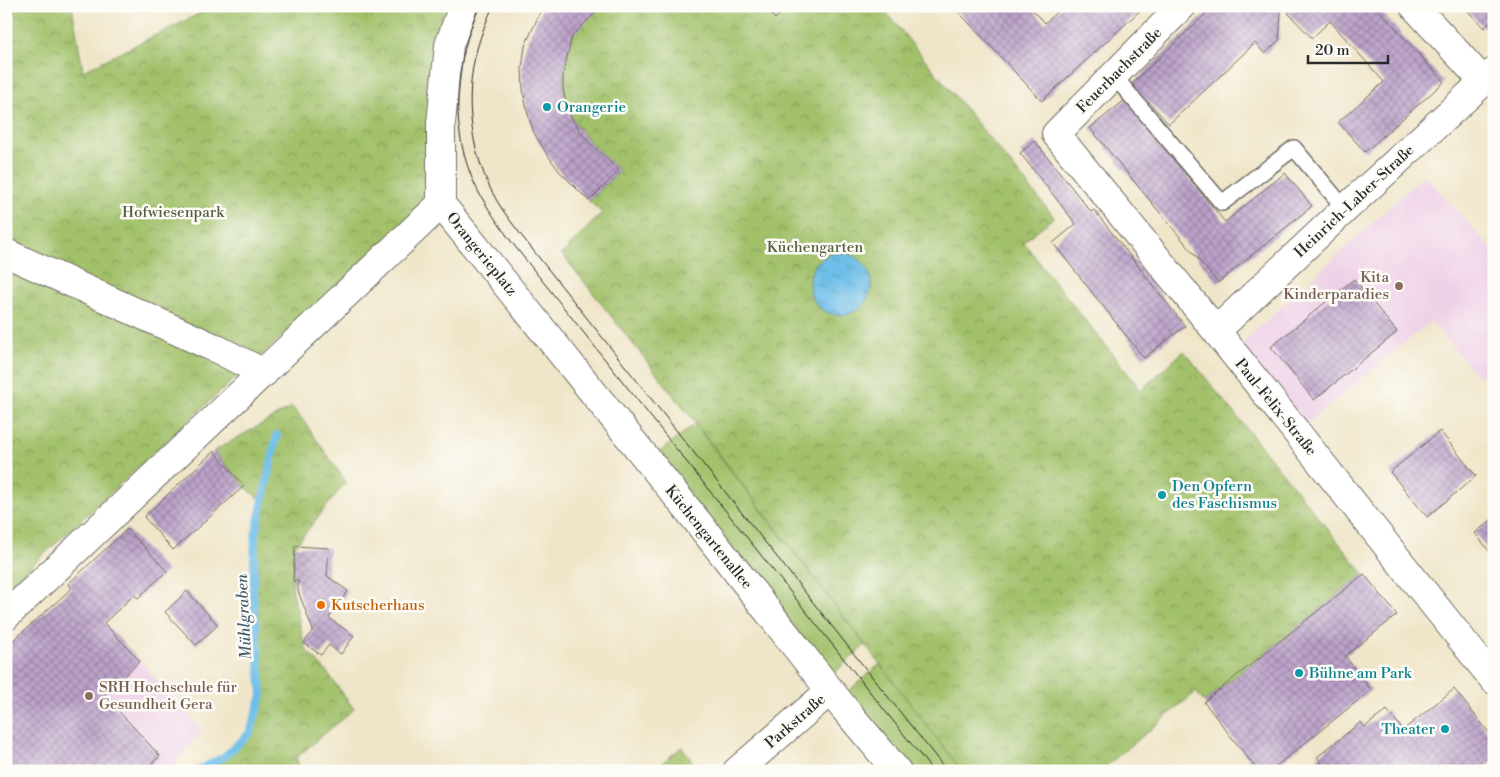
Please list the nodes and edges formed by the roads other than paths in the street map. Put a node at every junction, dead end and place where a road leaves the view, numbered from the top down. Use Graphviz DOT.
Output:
graph roads {
  1 [pos="463,6"];
  2 [pos="1182,6"];
  3 [pos="1414,6"];
  4 [pos="1113,75"];
  5 [pos="1488,76"];
  6 [pos="1056,134"];
  7 [pos="441,204"];
  8 [pos="1345,209"];
  9 [pos="6,253"];
  10 [pos="1216,331"];
  11 [pos="574,367"];
  12 [pos="264,373"];
  13 [pos="6,616"];
  14 [pos="1494,680"];
  15 [pos="837,699"];
  16 [pos="737,771"];
  17 [pos="897,771"];
  1 -- 7 [label="street, Orangerieplatz"];
  2 -- 4 [label="street, Feuerbachstraße"];
  3 -- 5 [label="street"];
  4 -- 6 [label="street, Feuerbachstraße"];
  4 -- 8 [label="lane"];
  5 -- 8 [label="street, Heinrich-Laber-Straße"];
  6 -- 10 [label="street, Paul-Felix-Straße"];
  7 -- 11 [label="street, Orangerieplatz"];
  7 -- 12 [label="street"];
  8 -- 10 [label="street, Heinrich-Laber-Straße"];
  9 -- 12 [label="street"];
  10 -- 14 [label="street, Paul-Felix-Straße"];
  11 -- 15 [label="street, Küchengartenallee"];
  12 -- 13 [label="street"];
  15 -- 16 [label="street, Parkstraße"];
  15 -- 17 [label="street, Küchengartenallee"];
}
